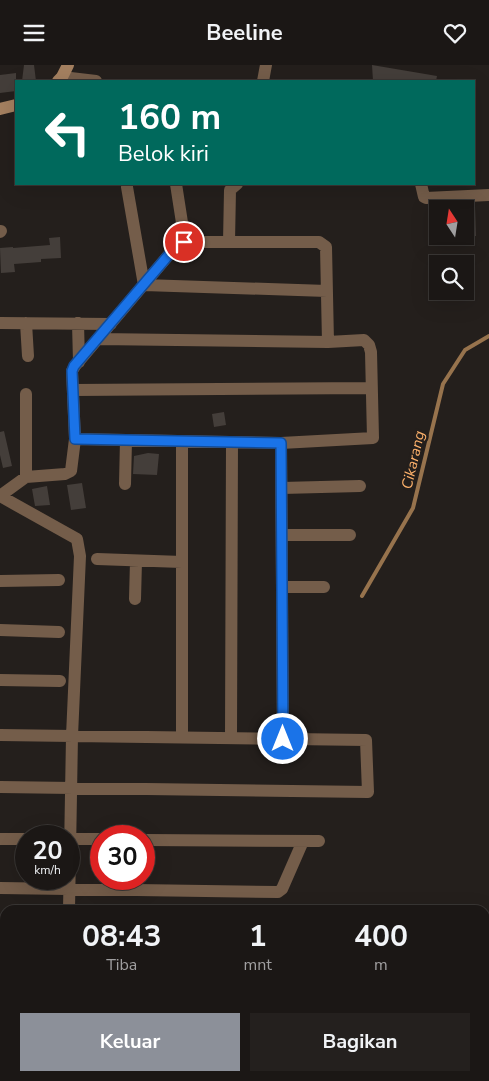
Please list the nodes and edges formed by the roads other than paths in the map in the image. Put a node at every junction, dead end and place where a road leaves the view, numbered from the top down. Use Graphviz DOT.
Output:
graph roads {
  1 [pos="68,65"];
  2 [pos="266,65"];
  3 [pos="60,79"];
  4 [pos="78,80"];
  5 [pos="263,80"];
  6 [pos="15,105"];
  7 [pos="0,109"];
  8 [pos="176,185"];
  9 [pos="235,185"];
  10 [pos="421,185"];
  11 [pos="128,187"];
  12 [pos="489,195"];
  13 [pos="184,242"];
  14 [pos="229,242"];
  15 [pos="144,285"];
  16 [pos="327,291"];
  17 [pos="0,323"];
  18 [pos="26,323"];
  19 [pos="78,323"];
  20 [pos="111,324"];
  21 [pos="98,339"];
  22 [pos="328,342"];
  23 [pos="28,356"];
  24 [pos="78,362"];
  25 [pos="371,388"];
  26 [pos="73,390"];
  27 [pos="26,394"];
  28 [pos="75,439"];
  29 [pos="126,440"];
  30 [pos="182,441"];
  31 [pos="232,442"];
  32 [pos="281,443"];
  33 [pos="26,477"];
  34 [pos="125,484"];
  35 [pos="360,486"];
  36 [pos="282,489"];
  37 [pos="0,496"];
  38 [pos="282,535"];
  39 [pos="350,535"];
  40 [pos="97,559"];
  41 [pos="136,561"];
  42 [pos="182,562"];
  43 [pos="59,580"];
  44 [pos="0,581"];
  45 [pos="282,587"];
  46 [pos="324,587"];
  47 [pos="135,599"];
  48 [pos="0,630"];
  49 [pos="60,632"];
  50 [pos="0,680"];
  51 [pos="60,681"];
  52 [pos="0,735"];
  53 [pos="72,736"];
  54 [pos="182,737"];
  55 [pos="231,738"];
  56 [pos="283,739"];
  57 [pos="0,787"];
  58 [pos="71,788"];
  59 [pos="70,825"];
  60 [pos="0,839"];
  61 [pos="15,839"];
  62 [pos="155,840"];
  63 [pos="303,841"];
  64 [pos="319,841"];
  65 [pos="80,887"];
  66 [pos="0,888"];
  67 [pos="15,888"];
  68 [pos="70,890"];
  69 [pos="69,905"];
  1 -- 3 [label="street"];
  2 -- 5 [label="street"];
  3 -- 4 [label="street"];
  6 -- 7 [label="street"];
  8 -- 13 [label="street"];
  9 -- 14 [label="street"];
  10 -- 12 [label="street"];
  11 -- 15 [label="street"];
  13 -- 14 [label="street"];
  13 -- 15 [label="street"];
  14 -- 16 [label="street"];
  15 -- 16 [label="street"];
  15 -- 20 [label="street"];
  16 -- 22 [label="street"];
  17 -- 18 [label="street"];
  18 -- 19 [label="street"];
  18 -- 23 [label="street"];
  19 -- 20 [label="street"];
  19 -- 24 [label="street"];
  20 -- 21 [label="street"];
  21 -- 22 [label="street"];
  21 -- 24 [label="street"];
  22 -- 25 [label="street"];
  24 -- 26 [label="street"];
  25 -- 26 [label="street"];
  25 -- 32 [label="street"];
  26 -- 28 [label="street"];
  27 -- 33 [label="street"];
  28 -- 29 [label="street"];
  28 -- 33 [label="street"];
  29 -- 30 [label="street"];
  29 -- 34 [label="street"];
  30 -- 31 [label="street"];
  30 -- 42 [label="street"];
  31 -- 32 [label="street"];
  31 -- 55 [label="street"];
  32 -- 36 [label="street"];
  33 -- 37 [label="street"];
  35 -- 36 [label="street"];
  36 -- 38 [label="street"];
  37 -- 53 [label="street"];
  38 -- 39 [label="street"];
  38 -- 45 [label="street"];
  40 -- 41 [label="street"];
  41 -- 42 [label="street"];
  41 -- 47 [label="street"];
  42 -- 54 [label="street"];
  43 -- 44 [label="street"];
  45 -- 46 [label="street"];
  45 -- 56 [label="street"];
  48 -- 49 [label="street"];
  50 -- 51 [label="street"];
  52 -- 53 [label="street"];
  53 -- 54 [label="street"];
  53 -- 58 [label="street"];
  54 -- 55 [label="street"];
  55 -- 56 [label="street"];
  56 -- 58 [label="street"];
  57 -- 58 [label="street"];
  58 -- 59 [label="street"];
  60 -- 61 [label="street"];
  62 -- 63 [label="street"];
  63 -- 64 [label="street"];
  63 -- 65 [label="street"];
  66 -- 67 [label="street"];
  68 -- 69 [label="street"];
}
